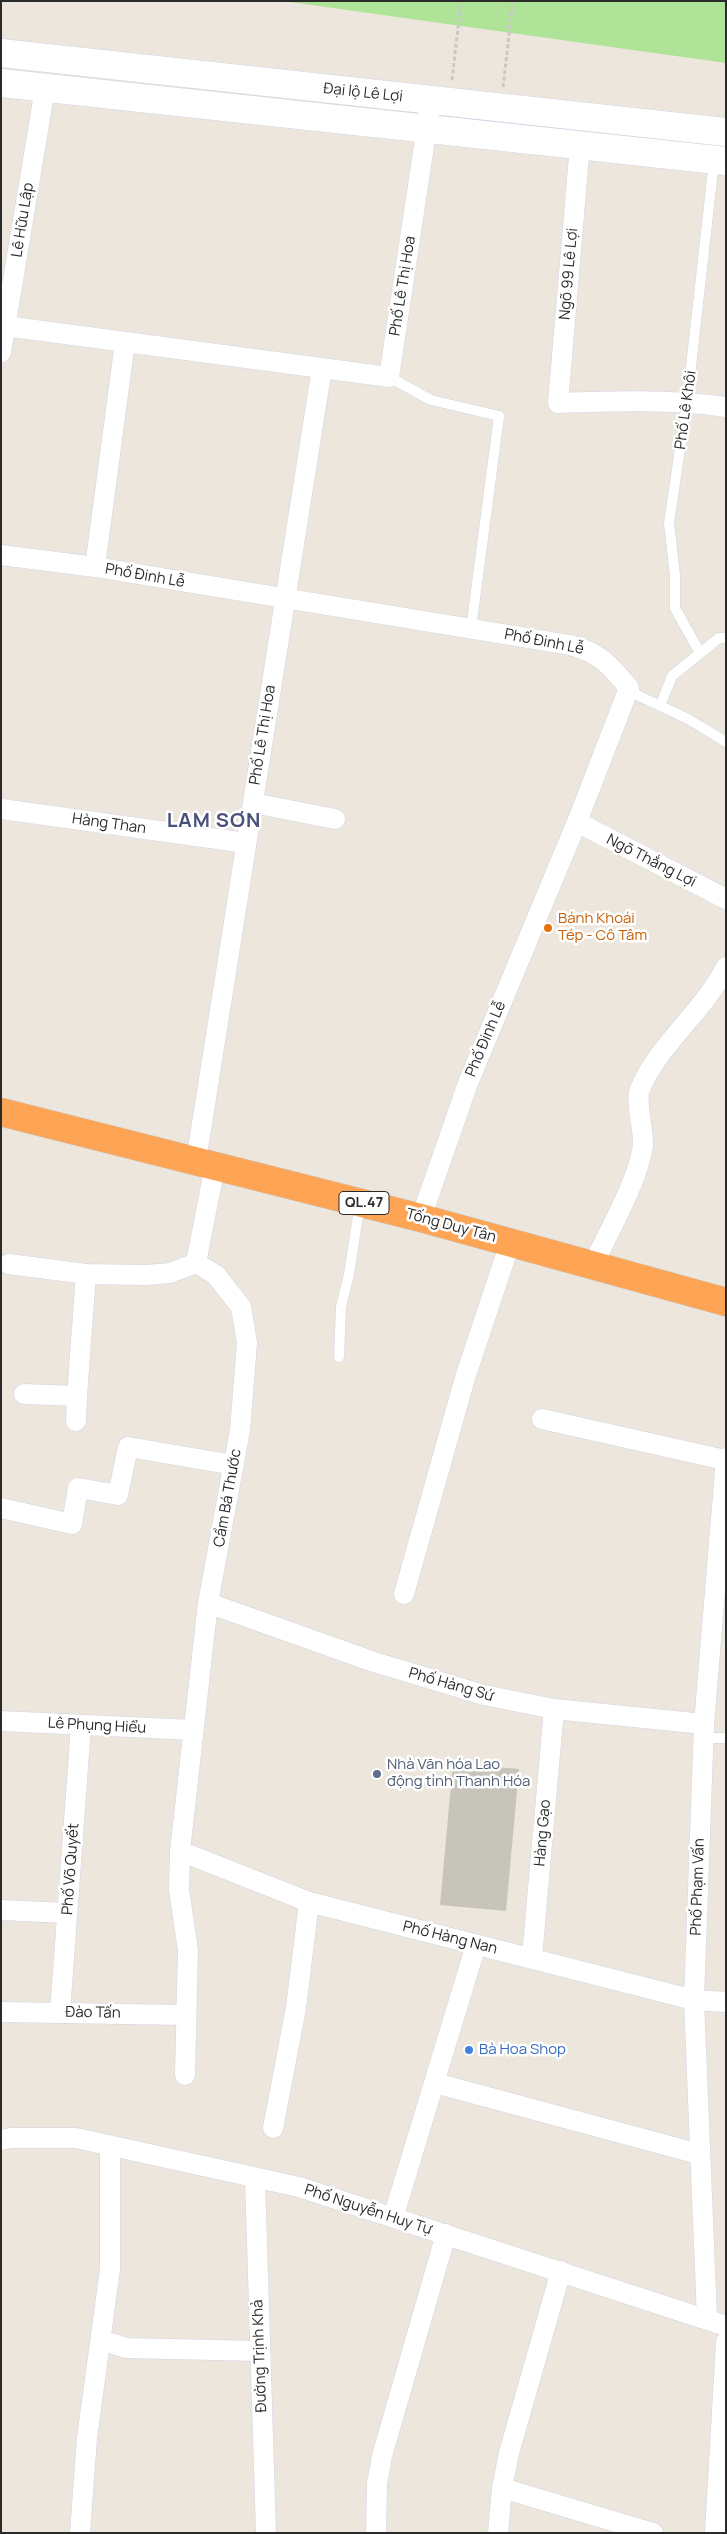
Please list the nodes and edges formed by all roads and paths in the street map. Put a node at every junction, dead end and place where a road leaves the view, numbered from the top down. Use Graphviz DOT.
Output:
graph roads {
  1 [pos="461,1"];
  2 [pos="513,1"];
  3 [pos="1,53"];
  4 [pos="1,83"];
  5 [pos="45,88"];
  6 [pos="440,101"];
  7 [pos="500,108"];
  8 [pos="428,128"];
  9 [pos="726,132"];
  10 [pos="580,144"];
  11 [pos="720,160"];
  12 [pos="5,326"];
  13 [pos="125,342"];
  14 [pos="1,352"];
  15 [pos="322,368"];
  16 [pos="389,376"];
  17 [pos="687,402"];
  18 [pos="726,407"];
  19 [pos="1,555"];
  20 [pos="95,567"];
  21 [pos="285,599"];
  22 [pos="471,629"];
  23 [pos="726,638"];
  24 [pos="700,653"];
  25 [pos="628,688"];
  26 [pos="660,706"];
  27 [pos="726,742"];
  28 [pos="253,803"];
  29 [pos="1,809"];
  30 [pos="335,819"];
  31 [pos="577,822"];
  32 [pos="246,843"];
  33 [pos="726,899"];
  34 [pos="726,967"];
  35 [pos="1,1112"];
  36 [pos="205,1164"];
  37 [pos="360,1202"];
  38 [pos="421,1218"];
  39 [pos="510,1242"];
  40 [pos="196,1263"];
  41 [pos="9,1264"];
  42 [pos="593,1266"];
  43 [pos="86,1274"];
  44 [pos="726,1302"];
  45 [pos="339,1358"];
  46 [pos="24,1394"];
  47 [pos="77,1396"];
  48 [pos="542,1419"];
  49 [pos="76,1421"];
  50 [pos="726,1459"];
  51 [pos="234,1465"];
  52 [pos="1,1508"];
  53 [pos="404,1594"];
  54 [pos="208,1604"];
  55 [pos="554,1709"];
  56 [pos="1,1721"];
  57 [pos="82,1726"];
  58 [pos="193,1730"];
  59 [pos="704,1731"];
  60 [pos="726,1738"];
  61 [pos="180,1851"];
  62 [pos="309,1902"];
  63 [pos="1,1910"];
  64 [pos="67,1913"];
  65 [pos="476,1945"];
  66 [pos="532,1957"];
  67 [pos="694,2000"];
  68 [pos="726,2002"];
  69 [pos="1,2012"];
  70 [pos="60,2012"];
  71 [pos="185,2015"];
  72 [pos="185,2075"];
  73 [pos="436,2084"];
  74 [pos="273,2128"];
  75 [pos="1,2140"];
  76 [pos="110,2146"];
  77 [pos="699,2154"];
  78 [pos="255,2178"];
  79 [pos="393,2218"];
  80 [pos="446,2234"];
  81 [pos="561,2271"];
  82 [pos="707,2318"];
  83 [pos="726,2326"];
  84 [pos="101,2340"];
  85 [pos="726,2342"];
  86 [pos="260,2351"];
  87 [pos="502,2488"];
  88 [pos="80,2533"];
  89 [pos="266,2533"];
  90 [pos="376,2533"];
  91 [pos="498,2533"];
  92 [pos="653,2533"];
  93 [pos="716,2533"];
  1 -- 6 [label="path"];
  2 -- 7 [label="path"];
  3 -- 6 [label="main road, Đại lộ Lê Lợi"];
  4 -- 5 [label="main road, Đại lộ Lê Lợi"];
  5 -- 8 [label="main road, Đại lộ Lê Lợi"];
  5 -- 12 [label="street, Lê Hữu Lập"];
  6 -- 7 [label="main road, Đại lộ Lê Lợi"];
  6 -- 8 [label="street, Phố Lê Thị Hoa"];
  7 -- 9 [label="main road, Đại lộ Lê Lợi"];
  8 -- 10 [label="main road, Đại lộ Lê Lợi"];
  8 -- 16 [label="street, Phố Lê Thị Hoa"];
  10 -- 11 [label="main road, Đại lộ Lê Lợi"];
  10 -- 17 [label="street, Ngõ 99 Lê Lợi"];
  11 -- 17 [label="lane, Phố Lê Khôi"];
  12 -- 13 [label="street"];
  12 -- 14 [label="street, Lê Hữu Lập"];
  13 -- 15 [label="street"];
  13 -- 20 [label="street"];
  15 -- 16 [label="street"];
  15 -- 21 [label="street, Phố Lê Thị Hoa"];
  16 -- 22 [label="lane"];
  17 -- 18 [label="street"];
  17 -- 24 [label="lane, Phố Lê Khôi"];
  19 -- 20 [label="street, Phố Đinh Lễ"];
  20 -- 21 [label="street, Phố Đinh Lễ"];
  21 -- 22 [label="street, Phố Đinh Lễ"];
  21 -- 28 [label="street, Phố Lê Thị Hoa"];
  22 -- 25 [label="street, Phố Đinh Lễ"];
  23 -- 24 [label="lane"];
  24 -- 26 [label="lane"];
  25 -- 26 [label="lane"];
  25 -- 31 [label="street, Phố Đinh Lễ"];
  26 -- 27 [label="lane"];
  28 -- 30 [label="street"];
  28 -- 32 [label="street, Phố Lê Thị Hoa"];
  29 -- 32 [label="street, Hàng Than"];
  31 -- 33 [label="street, Ngõ Thắng Lợi"];
  31 -- 38 [label="street, Phố Đinh Lễ"];
  32 -- 36 [label="street, Phố Lê Thị Hoa"];
  34 -- 42 [label="street"];
  35 -- 36 [label="highway, Tống Duy Tân / QL.47"];
  36 -- 37 [label="highway, Tống Duy Tân / QL.47"];
  36 -- 40 [label="street"];
  37 -- 38 [label="highway, Tống Duy Tân / QL.47"];
  37 -- 45 [label="lane"];
  38 -- 39 [label="highway, Tống Duy Tân / QL.47"];
  39 -- 42 [label="highway, Tống Duy Tân / QL.47"];
  39 -- 53 [label="street"];
  40 -- 43 [label="street"];
  40 -- 51 [label="street, Cầm Bá Thước"];
  41 -- 43 [label="street"];
  42 -- 44 [label="highway, Tống Duy Tân / QL.47"];
  43 -- 47 [label="street"];
  46 -- 47 [label="street"];
  47 -- 49 [label="street"];
  48 -- 50 [label="street"];
  50 -- 59 [label="street, Phố Phạm Vấn"];
  51 -- 52 [label="street"];
  51 -- 54 [label="street, Cầm Bá Thước"];
  54 -- 55 [label="street, Phố Hàng Sứ"];
  54 -- 58 [label="street, Cầm Bá Thước"];
  55 -- 59 [label="street, Phố Hàng Sứ"];
  55 -- 66 [label="street, Hàng Gạo"];
  56 -- 57 [label="street, Lê Phụng Hiểu"];
  57 -- 58 [label="street, Lê Phụng Hiểu"];
  57 -- 64 [label="street, Phố Võ Quyết"];
  58 -- 61 [label="street, Cầm Bá Thước"];
  59 -- 60 [label="lane"];
  59 -- 67 [label="street, Phố Phạm Vấn"];
  61 -- 62 [label="street, Phố Hàng Nan"];
  61 -- 71 [label="street, Cầm Bá Thước"];
  62 -- 65 [label="street, Phố Hàng Nan"];
  62 -- 74 [label="street"];
  63 -- 64 [label="street"];
  64 -- 70 [label="street, Phố Võ Quyết"];
  65 -- 66 [label="street, Phố Hàng Nan"];
  65 -- 73 [label="street"];
  66 -- 67 [label="street, Phố Hàng Nan"];
  67 -- 68 [label="street, Phố Hàng Nan"];
  67 -- 77 [label="street, Phố Phạm Vấn"];
  69 -- 70 [label="street, Đào Tấn"];
  70 -- 71 [label="street, Đào Tấn"];
  71 -- 72 [label="street, Cầm Bá Thước"];
  73 -- 77 [label="street"];
  73 -- 79 [label="street"];
  75 -- 76 [label="street, Phố Nguyễn Huy Tự"];
  76 -- 78 [label="street, Phố Nguyễn Huy Tự"];
  76 -- 84 [label="street"];
  77 -- 82 [label="street, Phố Phạm Vấn"];
  78 -- 79 [label="street, Phố Nguyễn Huy Tự"];
  78 -- 86 [label="street, Đường Trịnh Khả"];
  79 -- 80 [label="street, Phố Nguyễn Huy Tự"];
  80 -- 81 [label="street, Phố Nguyễn Huy Tự"];
  80 -- 90 [label="street"];
  81 -- 82 [label="street, Phố Nguyễn Huy Tự"];
  81 -- 87 [label="street"];
  82 -- 83 [label="street, Phố Nguyễn Huy Tự"];
  84 -- 86 [label="street"];
  84 -- 88 [label="street"];
  85 -- 93 [label="street"];
  86 -- 89 [label="street, Đường Trịnh Khả"];
  87 -- 91 [label="street"];
  87 -- 92 [label="street"];
}
